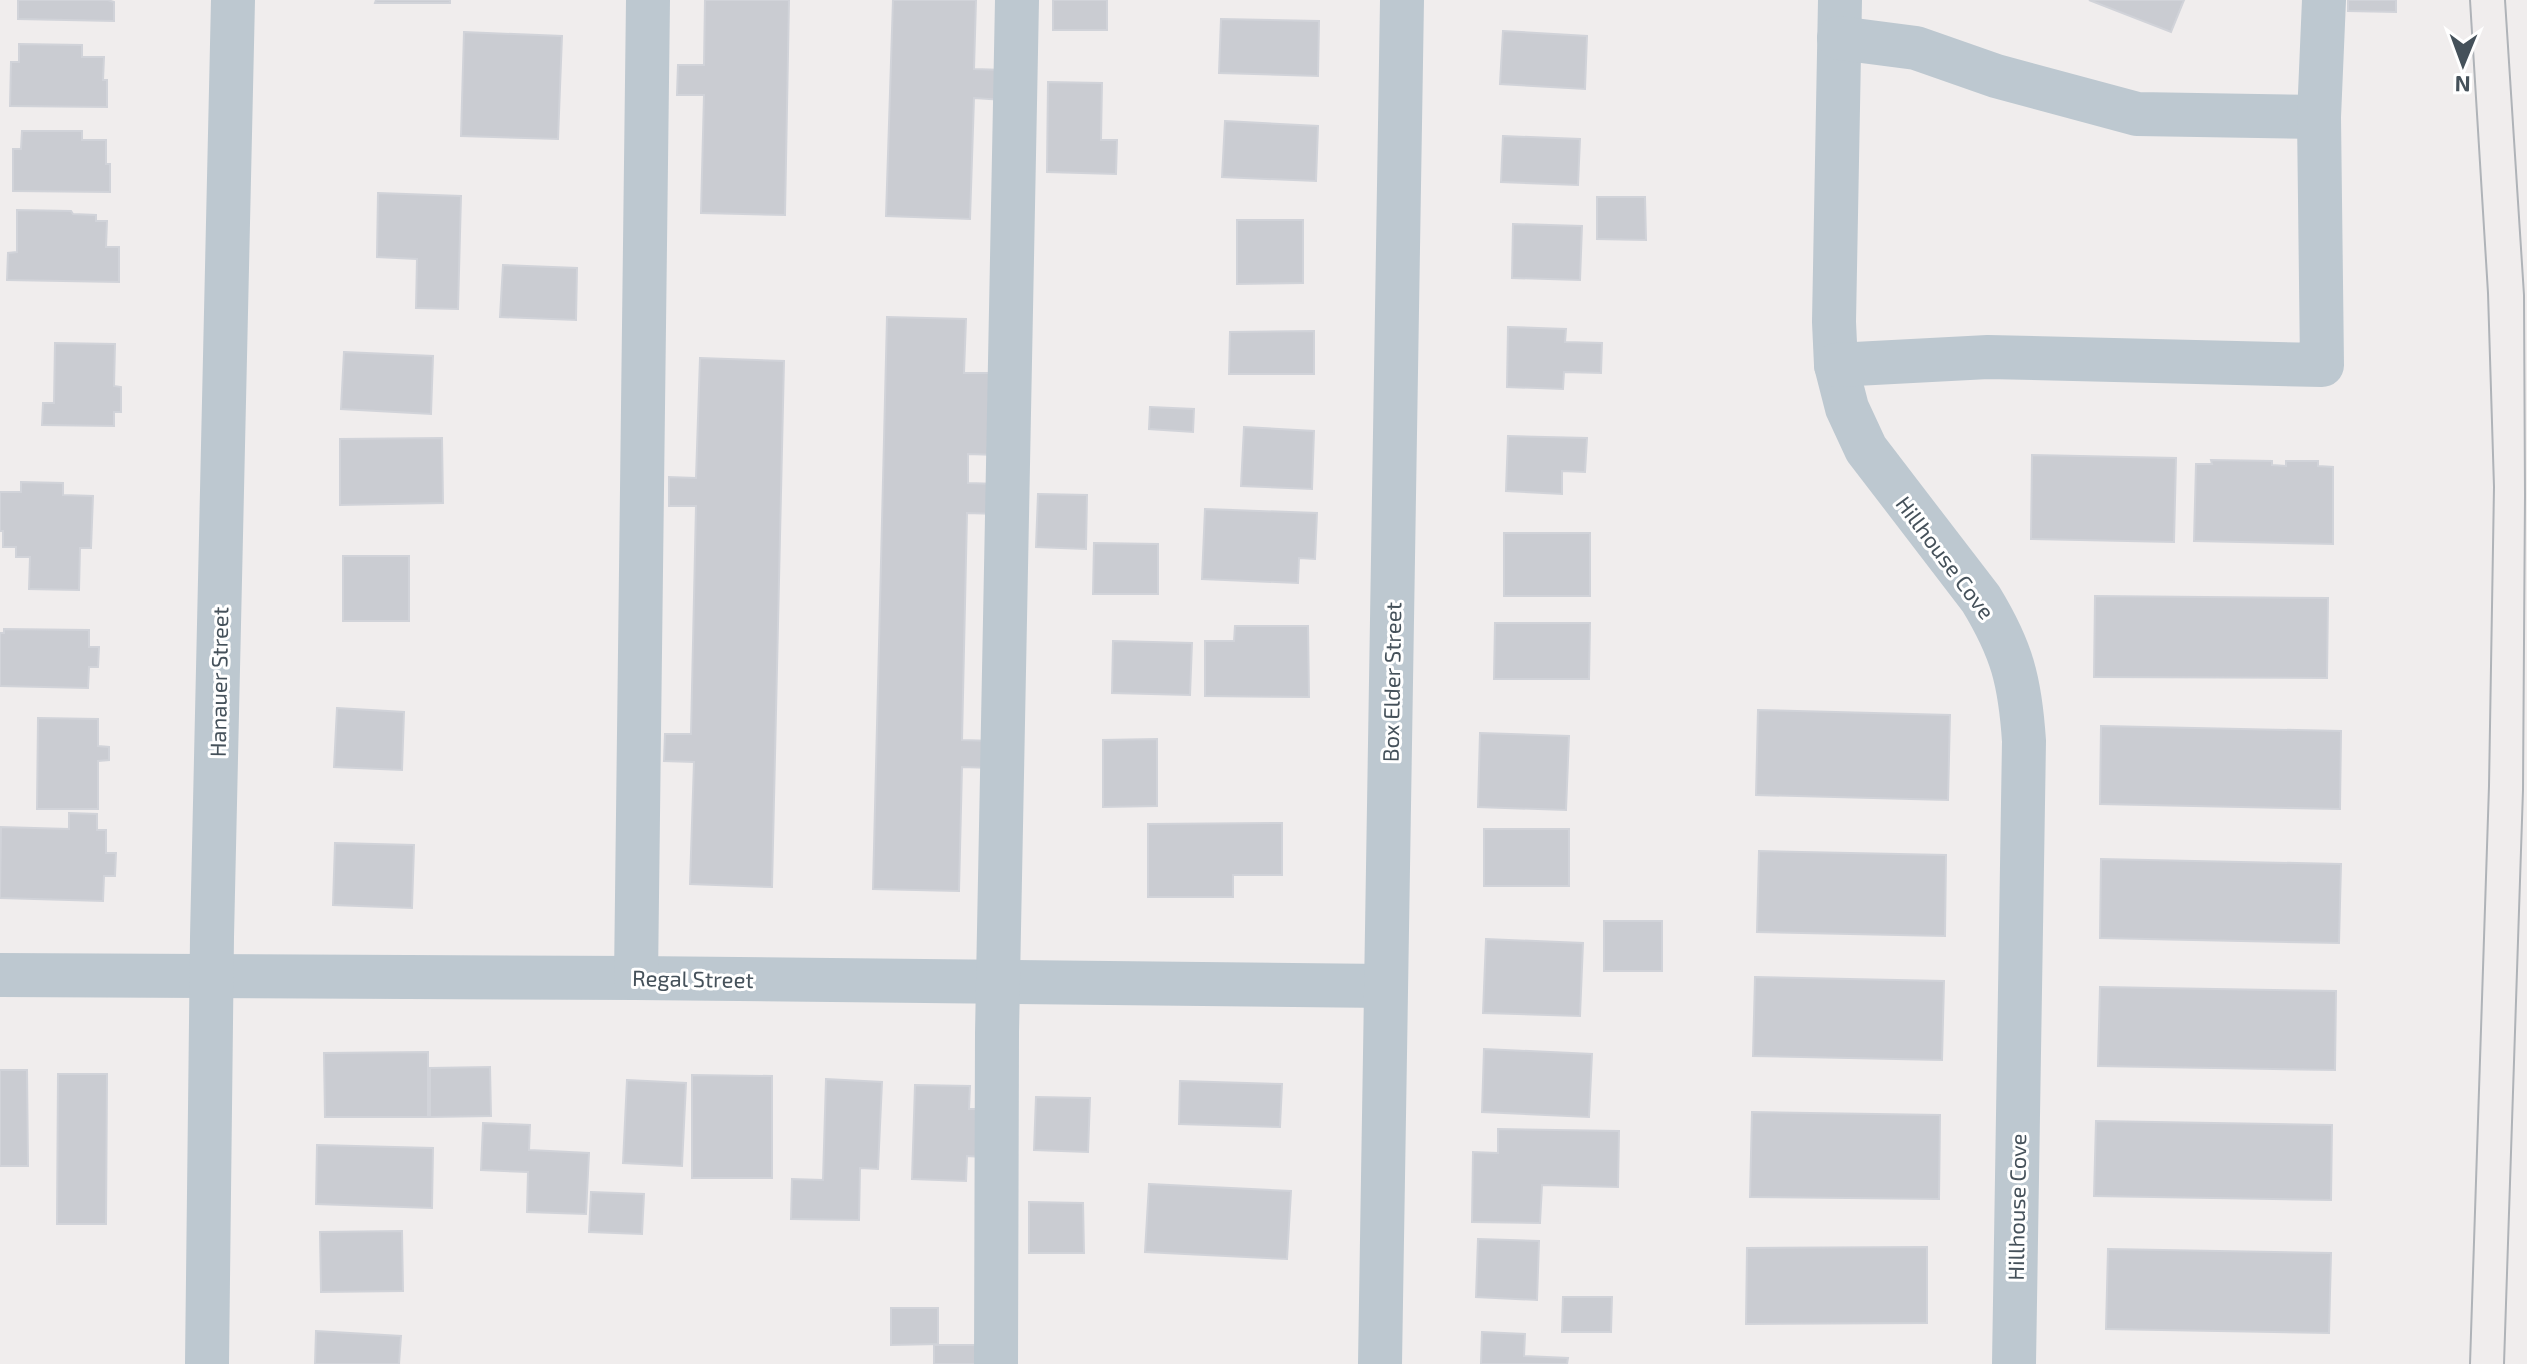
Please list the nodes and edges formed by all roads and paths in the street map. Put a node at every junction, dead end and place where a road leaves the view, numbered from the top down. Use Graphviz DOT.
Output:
graph roads {
  1 [pos="233,0"];
  2 [pos="648,0"];
  3 [pos="1017,0"];
  4 [pos="1402,0"];
  5 [pos="2324,0"];
  6 [pos="1840,19"];
  7 [pos="2319,117"];
  8 [pos="1836,365"];
  9 [pos="0,975"];
  10 [pos="211,977"];
  11 [pos="636,978"];
  12 [pos="998,983"];
  13 [pos="1386,986"];
  14 [pos="207,1364"];
  15 [pos="996,1364"];
  16 [pos="1380,1364"];
  17 [pos="2014,1364"];
  1 -- 10 [label="street, Hanauer Street"];
  2 -- 11 [label="street"];
  3 -- 12 [label="street"];
  4 -- 13 [label="street, Box Elder Street"];
  5 -- 7 [label="street"];
  6 -- 7 [label="street"];
  6 -- 8 [label="street, Hillhouse Cove"];
  7 -- 8 [label="street"];
  8 -- 17 [label="street, Hillhouse Cove"];
  9 -- 10 [label="street, Regal Street"];
  10 -- 11 [label="street, Regal Street"];
  10 -- 14 [label="street, Hanauer Street"];
  11 -- 12 [label="street, Regal Street"];
  12 -- 13 [label="street, Regal Street"];
  12 -- 15 [label="street"];
  13 -- 16 [label="street, Box Elder Street"];
}
